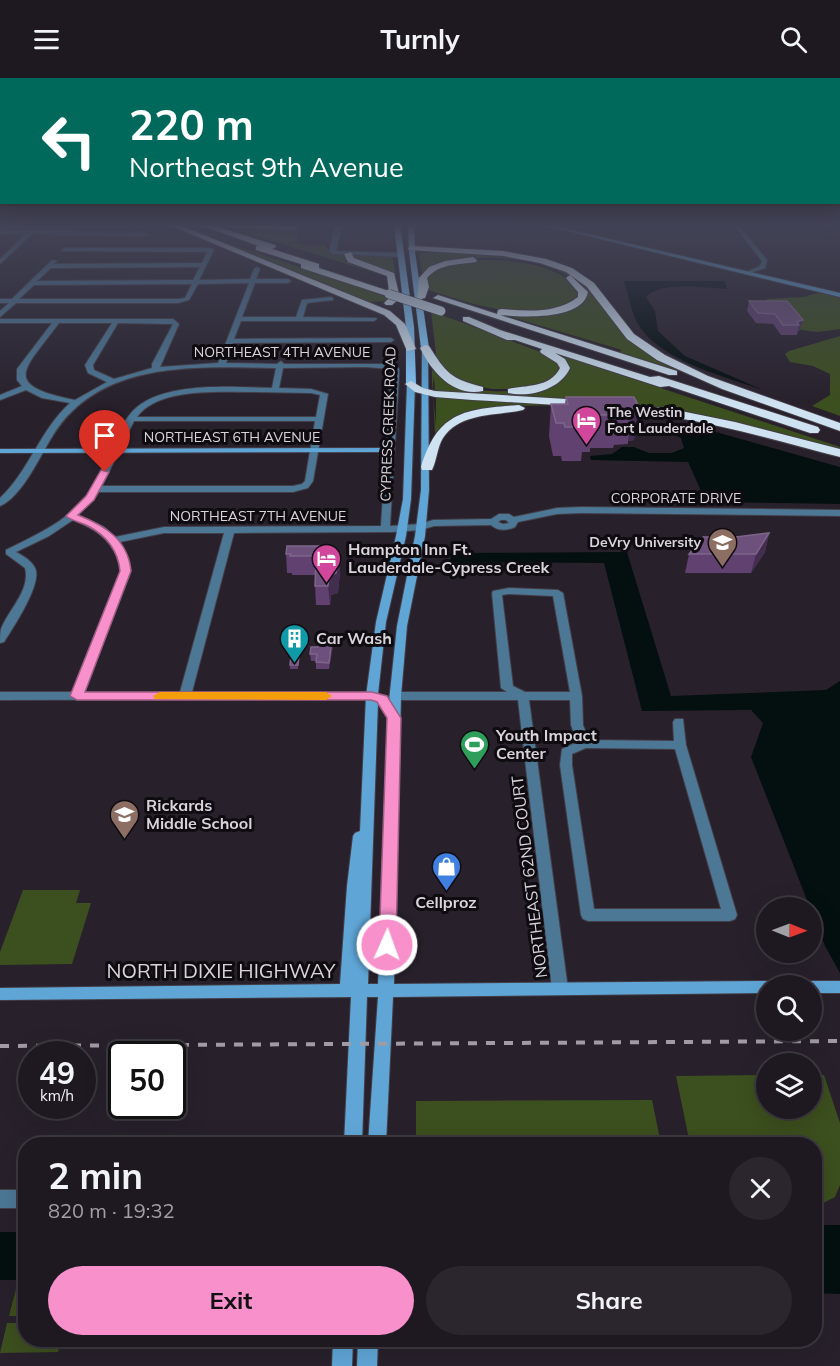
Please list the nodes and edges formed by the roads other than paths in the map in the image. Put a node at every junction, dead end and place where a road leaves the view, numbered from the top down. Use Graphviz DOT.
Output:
graph roads {
  1 [pos="33,284"];
  2 [pos="193,284"];
  3 [pos="252,284"];
  4 [pos="320,284"];
  5 [pos="378,284"];
  6 [pos="379,284"];
  7 [pos="379,284"];
  8 [pos="382,284"];
  9 [pos="393,284"];
  10 [pos="404,284"];
  11 [pos="418,284"];
  12 [pos="424,284"];
  13 [pos="576,284"];
  14 [pos="590,284"];
  15 [pos="804,284"];
  16 [pos="388,287"];
  17 [pos="840,293"];
  18 [pos="344,294"];
  19 [pos="420,298"];
  20 [pos="331,299"];
  21 [pos="0,301"];
  22 [pos="14,301"];
  23 [pos="447,310"];
  24 [pos="0,315"];
  25 [pos="238,319"];
  26 [pos="299,319"];
  27 [pos="374,319"];
  28 [pos="0,321"];
  29 [pos="57,321"];
  30 [pos="117,321"];
  31 [pos="391,340"];
  32 [pos="230,341"];
  33 [pos="425,348"];
  34 [pos="411,349"];
  35 [pos="221,364"];
  36 [pos="281,364"];
  37 [pos="156,369"];
  38 [pos="112,381"];
  39 [pos="411,384"];
  40 [pos="26,387"];
  41 [pos="275,391"];
  42 [pos="426,393"];
  43 [pos="0,398"];
  44 [pos="72,402"];
  45 [pos="611,407"];
  46 [pos="131,419"];
  47 [pos="319,419"];
  48 [pos="817,419"];
  49 [pos="840,427"];
  50 [pos="840,432"];
  51 [pos="840,439"];
  52 [pos="840,443"];
  53 [pos="314,452"];
  54 [pos="0,453"];
  55 [pos="36,453"];
  56 [pos="114,453"];
  57 [pos="391,453"];
  58 [pos="840,453"];
  59 [pos="427,467"];
  60 [pos="97,489"];
  61 [pos="0,497"];
  62 [pos="0,503"];
  63 [pos="840,513"];
  64 [pos="71,516"];
  65 [pos="421,527"];
  66 [pos="402,528"];
  67 [pos="230,529"];
  68 [pos="385,529"];
  69 [pos="116,540"];
  70 [pos="3,552"];
  71 [pos="0,640"];
  72 [pos="376,667"];
  73 [pos="0,696"];
  74 [pos="77,696"];
  75 [pos="185,696"];
  76 [pos="372,696"];
  77 [pos="394,696"];
  78 [pos="523,696"];
  79 [pos="576,696"];
  80 [pos="394,718"];
  81 [pos="679,722"];
  82 [pos="584,744"];
  83 [pos="680,746"];
  84 [pos="756,987"];
  85 [pos="822,987"];
  86 [pos="840,987"];
  87 [pos="560,989"];
  88 [pos="353,991"];
  89 [pos="386,992"];
  90 [pos="0,993"];
  91 [pos="353,1137"];
  92 [pos="377,1137"];
  93 [pos="0,1199"];
  94 [pos="18,1199"];
  95 [pos="343,1347"];
  96 [pos="368,1347"];
  97 [pos="342,1366"];
  98 [pos="367,1366"];
  1 -- 22 [label="street"];
  2 -- 22 [label="street"];
  3 -- 25 [label="street"];
  4 -- 18 [label="highway"];
  5 -- 16 [label="highway"];
  6 -- 16 [label="highway"];
  7 -- 16 [label="highway"];
  8 -- 16 [label="highway"];
  9 -- 18 [label="highway"];
  10 -- 34 [label="main road, CYPRESS CREEK ROAD"];
  11 -- 19 [label="main road"];
  12 -- 19 [label="highway"];
  13 -- 23 [label="highway"];
  14 -- 48 [label="highway"];
  15 -- 17 [label="main road"];
  16 -- 23 [label="highway, bridge"];
  18 -- 34 [label="highway"];
  19 -- 33 [label="main road"];
  20 -- 26 [label="street"];
  21 -- 22 [label="street"];
  22 -- 24 [label="street"];
  23 -- 33 [label="highway"];
  23 -- 48 [label="highway"];
  23 -- 50 [label="highway"];
  23 -- 51 [label="highway"];
  23 -- 52 [label="highway"];
  25 -- 26 [label="street"];
  25 -- 32 [label="street"];
  26 -- 27 [label="street"];
  28 -- 29 [label="street"];
  29 -- 30 [label="street"];
  29 -- 40 [label="street"];
  30 -- 37 [label="street"];
  30 -- 38 [label="street"];
  31 -- 32 [label="street"];
  32 -- 35 [label="street"];
  33 -- 42 [label="main road"];
  34 -- 39 [label="main road, CYPRESS CREEK ROAD"];
  35 -- 36 [label="street, NORTHEAST 4TH AVENUE"];
  35 -- 37 [label="street, NORTHEAST 4TH AVENUE"];
  36 -- 41 [label="street"];
  36 -- 57 [label="street, NORTHEAST 4TH AVENUE"];
  37 -- 38 [label="street, NORTHEAST 4TH AVENUE"];
  38 -- 44 [label="street, NORTHEAST 4TH AVENUE"];
  39 -- 42 [label="highway"];
  39 -- 66 [label="main road, CYPRESS CREEK ROAD"];
  40 -- 43 [label="street"];
  40 -- 44 [label="street"];
  41 -- 46 [label="street"];
  41 -- 47 [label="street"];
  42 -- 45 [label="highway"];
  42 -- 59 [label="main road"];
  44 -- 55 [label="street"];
  45 -- 58 [label="highway"];
  45 -- 59 [label="highway"];
  46 -- 47 [label="street"];
  46 -- 56 [label="street"];
  47 -- 53 [label="street"];
  48 -- 49 [label="highway"];
  53 -- 56 [label="main road, NORTHEAST 6TH AVENUE"];
  53 -- 57 [label="main road, NORTHEAST 6TH AVENUE"];
  53 -- 60 [label="street"];
  54 -- 55 [label="main road, NORTHEAST 6TH AVENUE"];
  55 -- 56 [label="main road, NORTHEAST 6TH AVENUE"];
  55 -- 61 [label="street"];
  55 -- 62 [label="street"];
  56 -- 60 [label="street"];
  57 -- 68 [label="street"];
  59 -- 65 [label="main road"];
  60 -- 64 [label="street"];
  63 -- 65 [label="street, CORPORATE DRIVE"];
  64 -- 69 [label="street"];
  64 -- 70 [label="street"];
  65 -- 66 [label="street"];
  65 -- 77 [label="main road"];
  66 -- 68 [label="street, NORTHEAST 7TH AVENUE"];
  66 -- 72 [label="main road, CYPRESS CREEK ROAD"];
  67 -- 68 [label="street, NORTHEAST 7TH AVENUE"];
  67 -- 69 [label="street, NORTHEAST 7TH AVENUE"];
  67 -- 75 [label="street"];
  69 -- 74 [label="street"];
  70 -- 71 [label="street"];
  72 -- 76 [label="main road, CYPRESS CREEK ROAD"];
  72 -- 77 [label="main road"];
  73 -- 74 [label="street"];
  74 -- 75 [label="street"];
  75 -- 76 [label="street"];
  76 -- 80 [label="main road"];
  76 -- 88 [label="main road, CYPRESS CREEK ROAD"];
  77 -- 78 [label="street"];
  77 -- 80 [label="main road"];
  78 -- 79 [label="street"];
  78 -- 79 [label="street"];
  78 -- 87 [label="street, NORTHEAST 62ND COURT"];
  79 -- 82 [label="street"];
  80 -- 89 [label="main road"];
  81 -- 83 [label="street"];
  82 -- 83 [label="street"];
  82 -- 83 [label="street"];
  84 -- 87 [label="main road, NORTH DIXIE HIGHWAY"];
  85 -- 86 [label="main road"];
  87 -- 89 [label="main road, NORTH DIXIE HIGHWAY"];
  88 -- 89 [label="main road, NORTH DIXIE HIGHWAY"];
  88 -- 90 [label="main road, NORTH DIXIE HIGHWAY"];
  88 -- 91 [label="main road"];
  89 -- 92 [label="main road"];
  93 -- 94 [label="street"];
  95 -- 97 [label="main road"];
  96 -- 98 [label="main road"];
}
